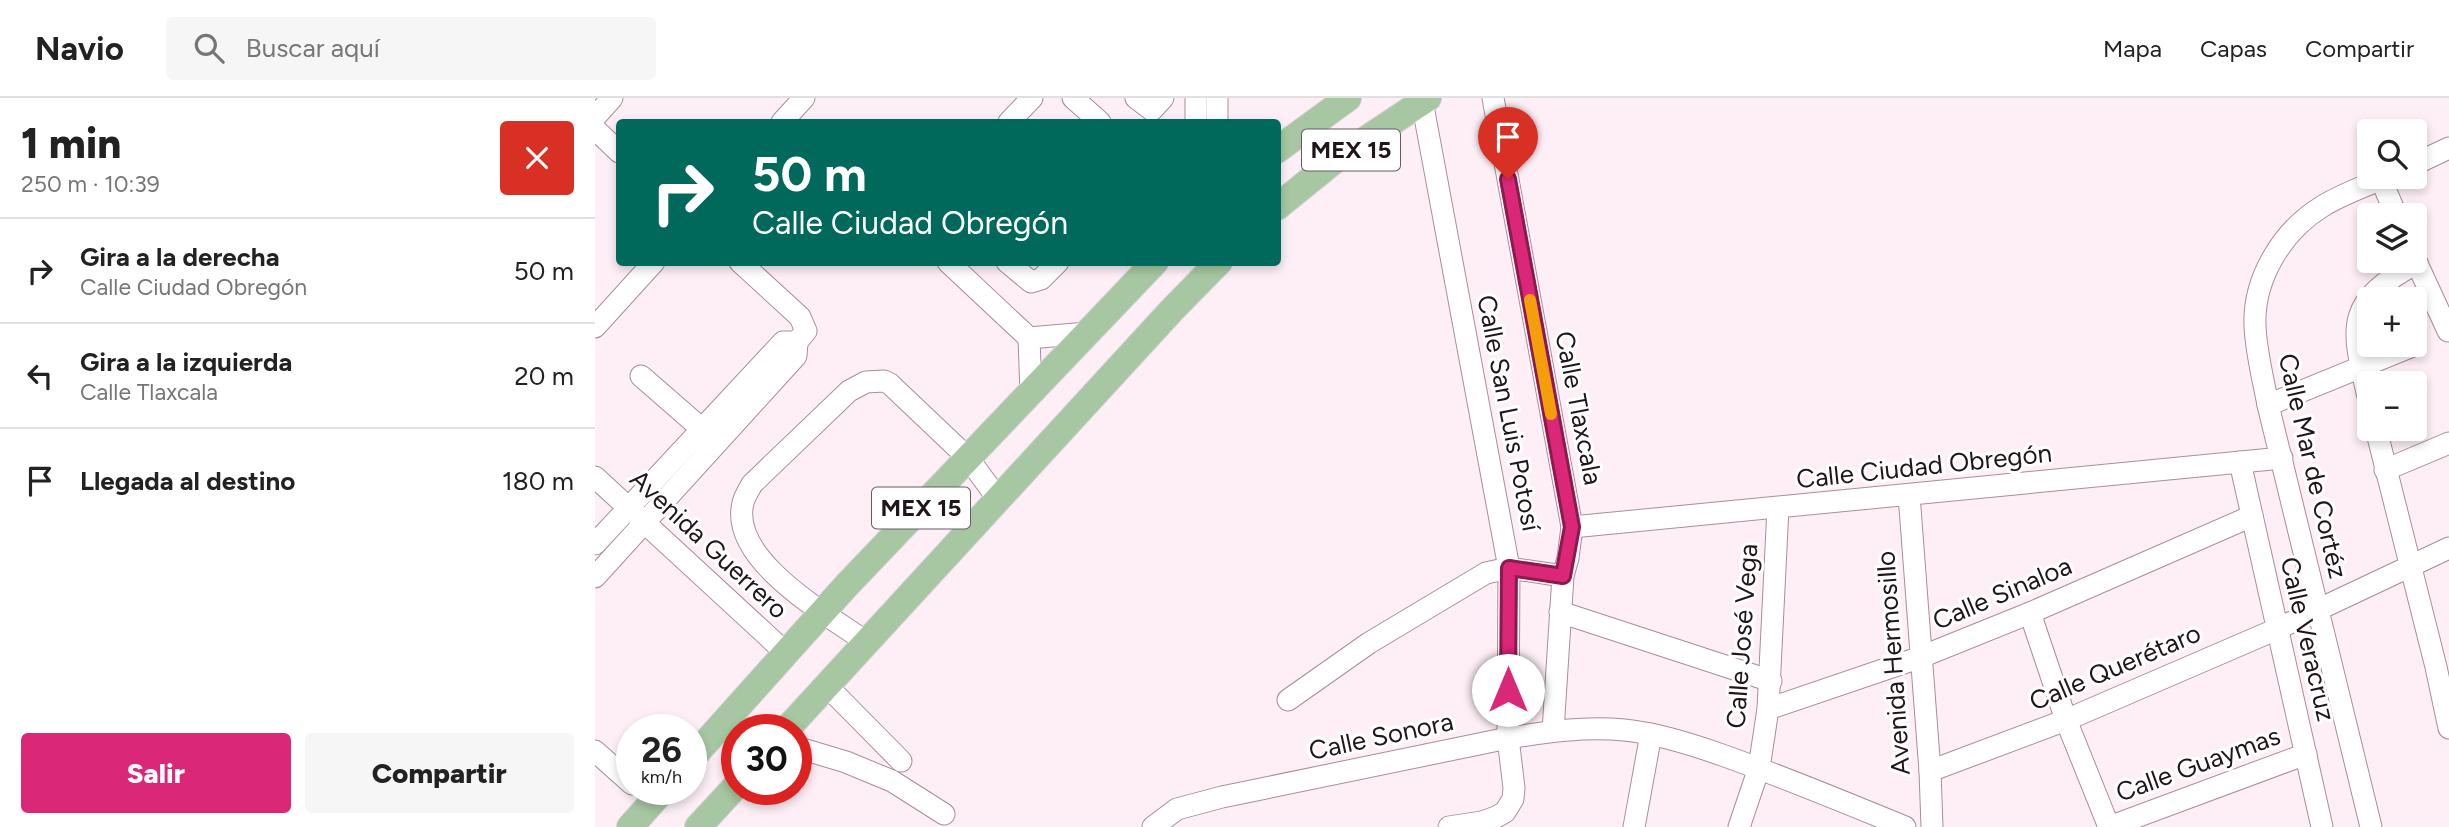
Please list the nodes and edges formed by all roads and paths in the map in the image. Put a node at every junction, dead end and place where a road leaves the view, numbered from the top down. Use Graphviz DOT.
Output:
graph roads {
  1 [pos="612,98"];
  2 [pos="804,98"];
  3 [pos="1073,98"];
  4 [pos="1196,98"];
  5 [pos="1217,98"];
  6 [pos="1348,98"];
  7 [pos="1493,98"];
  8 [pos="1425,100"];
  9 [pos="595,117"];
  10 [pos="785,119"];
  11 [pos="1097,119"];
  12 [pos="1195,119"];
  13 [pos="1217,119"];
  14 [pos="595,129"];
  15 [pos="1281,147"];
  16 [pos="2449,148"];
  17 [pos="616,149"];
  18 [pos="2427,158"];
  19 [pos="2359,189"];
  20 [pos="1281,204"];
  21 [pos="650,266"];
  22 [pos="744,266"];
  23 [pos="952,266"];
  24 [pos="1012,266"];
  25 [pos="1054,266"];
  26 [pos="1151,266"];
  27 [pos="1215,266"];
  28 [pos="2397,273"];
  29 [pos="2422,273"];
  30 [pos="595,327"];
  31 [pos="2449,331"];
  32 [pos="1087,333"];
  33 [pos="1029,338"];
  34 [pos="2427,340"];
  35 [pos="2384,357"];
  36 [pos="2361,366"];
  37 [pos="2362,371"];
  38 [pos="641,376"];
  39 [pos="1031,393"];
  40 [pos="2268,405"];
  41 [pos="709,435"];
  42 [pos="2379,441"];
  43 [pos="2449,443"];
  44 [pos="968,458"];
  45 [pos="2282,458"];
  46 [pos="2240,462"];
  47 [pos="2385,470"];
  48 [pos="595,477"];
  49 [pos="1909,495"];
  50 [pos="997,499"];
  51 [pos="629,507"];
  52 [pos="1778,508"];
  53 [pos="2252,516"];
  54 [pos="645,521"];
  55 [pos="1572,527"];
  56 [pos="595,544"];
  57 [pos="2449,548"];
  58 [pos="2411,565"];
  59 [pos="1509,568"];
  60 [pos="1563,576"];
  61 [pos="595,577"];
  62 [pos="2319,609"];
  63 [pos="823,612"];
  64 [pos="1560,612"];
  65 [pos="2030,613"];
  66 [pos="2277,629"];
  67 [pos="866,642"];
  68 [pos="786,653"];
  69 [pos="1921,657"];
  70 [pos="2443,664"];
  71 [pos="1771,681"];
  72 [pos="827,685"];
  73 [pos="1289,700"];
  74 [pos="1768,709"];
  75 [pos="801,714"];
  76 [pos="2066,720"];
  77 [pos="2449,727"];
  78 [pos="1553,731"];
  79 [pos="1651,734"];
  80 [pos="1508,738"];
  81 [pos="707,740"];
  82 [pos="595,751"];
  83 [pos="812,753"];
  84 [pos="2306,754"];
  85 [pos="901,761"];
  86 [pos="1759,768"];
  87 [pos="616,770"];
  88 [pos="1930,771"];
  89 [pos="721,802"];
  90 [pos="644,805"];
  91 [pos="944,814"];
  92 [pos="630,827"];
  93 [pos="698,827"];
  94 [pos="1153,827"];
  95 [pos="1450,827"];
  96 [pos="1634,827"];
  97 [pos="1739,827"];
  98 [pos="1905,827"];
  99 [pos="1932,827"];
  100 [pos="2109,827"];
  101 [pos="2322,827"];
  102 [pos="2371,827"];
  1 -- 9 [label="street"];
  2 -- 10 [label="street"];
  3 -- 11 [label="street"];
  4 -- 12 [label="street"];
  5 -- 13 [label="street"];
  6 -- 15 [label="main road, MEX 15"];
  7 -- 55 [label="street, Calle Tlaxcala"];
  8 -- 20 [label="main road, MEX 15"];
  8 -- 59 [label="street, Calle San Luis Potosí"];
  14 -- 17 [label="street"];
  16 -- 18 [label="street"];
  19 -- 40 [label="street, Calle Mar de Cortéz"];
  21 -- 30 [label="street"];
  22 -- 41 [label="street"];
  23 -- 33 [label="street"];
  24 -- 25 [label="street"];
  26 -- 32 [label="main road, MEX 15"];
  27 -- 50 [label="main road, MEX 15"];
  28 -- 36 [label="street"];
  29 -- 31 [label="street"];
  31 -- 34 [label="street"];
  32 -- 33 [label="street"];
  32 -- 39 [label="main road, MEX 15"];
  33 -- 39 [label="street"];
  35 -- 36 [label="street"];
  36 -- 37 [label="street"];
  36 -- 40 [label="street"];
  38 -- 41 [label="street"];
  39 -- 44 [label="main road, MEX 15"];
  40 -- 45 [label="street, Calle Mar de Cortéz"];
  41 -- 51 [label="street"];
  41 -- 54 [label="street"];
  42 -- 47 [label="street"];
  43 -- 47 [label="street"];
  44 -- 50 [label="street"];
  44 -- 63 [label="main road, MEX 15"];
  44 -- 63 [label="street"];
  45 -- 46 [label="street, Calle Ciudad Obregón"];
  45 -- 62 [label="street, Calle Mar de Cortéz"];
  46 -- 49 [label="street, Calle Ciudad Obregón"];
  46 -- 53 [label="street, Calle Veracruz"];
  47 -- 58 [label="street"];
  48 -- 51 [label="street, Avenida Guerrero"];
  49 -- 52 [label="street, Calle Ciudad Obregón"];
  49 -- 69 [label="street, Avenida Hermosillo"];
  50 -- 67 [label="main road, MEX 15"];
  51 -- 54 [label="street, Avenida Guerrero"];
  51 -- 56 [label="street"];
  52 -- 55 [label="street, Calle Ciudad Obregón"];
  52 -- 71 [label="street, Calle José Vega"];
  53 -- 65 [label="street, Calle Sinaloa"];
  53 -- 66 [label="street, Calle Veracruz"];
  54 -- 61 [label="street"];
  54 -- 68 [label="street, Avenida Guerrero"];
  55 -- 60 [label="street, Calle Tlaxcala"];
  57 -- 58 [label="street, Calle Querétaro"];
  58 -- 62 [label="street, Calle Querétaro"];
  58 -- 70 [label="street"];
  59 -- 60 [label="street"];
  59 -- 73 [label="street"];
  59 -- 80 [label="street, Calle San Luis Potosí"];
  60 -- 64 [label="street, Calle Tlaxcala"];
  62 -- 66 [label="street, Calle Querétaro"];
  62 -- 102 [label="street, Calle Mar de Cortéz"];
  63 -- 67 [label="street"];
  63 -- 68 [label="main road, MEX 15"];
  64 -- 71 [label="street"];
  64 -- 78 [label="street, Calle Tlaxcala"];
  65 -- 69 [label="street, Calle Sinaloa"];
  65 -- 76 [label="street"];
  66 -- 76 [label="street, Calle Querétaro"];
  66 -- 84 [label="street, Calle Veracruz"];
  67 -- 72 [label="main road, MEX 15"];
  68 -- 81 [label="main road, MEX 15"];
  69 -- 74 [label="street, Calle Sinaloa"];
  69 -- 88 [label="street, Avenida Hermosillo"];
  70 -- 77 [label="street"];
  71 -- 74 [label="street, Calle José Vega"];
  72 -- 75 [label="main road, MEX 15"];
  72 -- 85 [label="street"];
  74 -- 86 [label="street, Calle José Vega"];
  76 -- 88 [label="street, Calle Querétaro"];
  76 -- 100 [label="street"];
  78 -- 79 [label="street, Calle Sonora"];
  78 -- 80 [label="street, Calle Sonora"];
  79 -- 86 [label="street, Calle Sonora"];
  79 -- 96 [label="street"];
  80 -- 94 [label="street, Calle Sonora"];
  80 -- 95 [label="street, Calle San Luis Potosí"];
  82 -- 87 [label="street"];
  83 -- 91 [label="street"];
  84 -- 100 [label="street, Calle Guaymas"];
  84 -- 101 [label="street, Calle Veracruz"];
  86 -- 97 [label="street, Calle José Vega"];
  86 -- 98 [label="street, Calle Sonora"];
  88 -- 99 [label="street, Avenida Hermosillo"];
  89 -- 93 [label="main road"];
  90 -- 92 [label="main road"];
}
